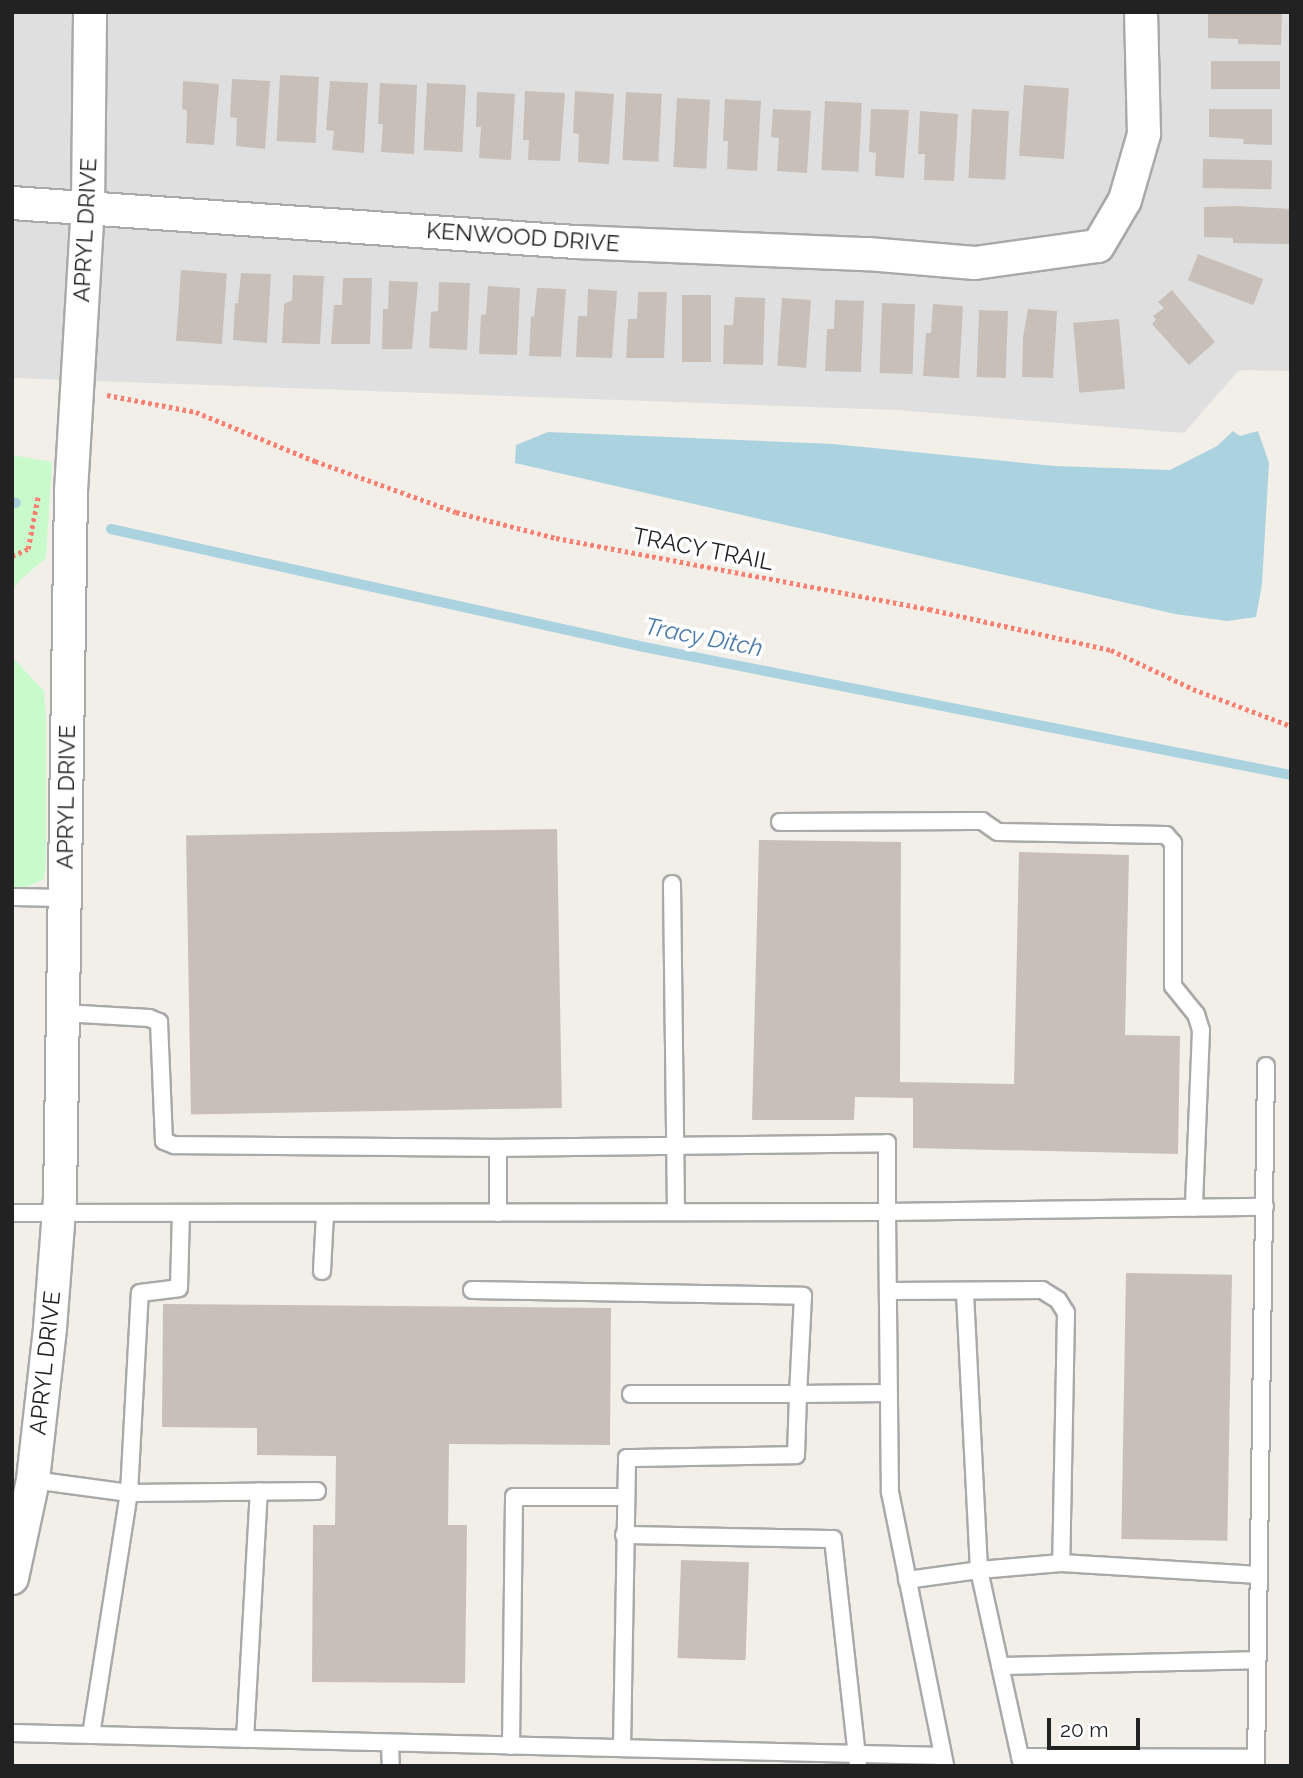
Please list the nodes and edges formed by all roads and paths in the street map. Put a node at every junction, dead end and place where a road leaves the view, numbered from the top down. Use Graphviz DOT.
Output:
graph roads {
  1 [pos="90,12"];
  2 [pos="1142,12"];
  3 [pos="12,203"];
  4 [pos="88,207"];
  5 [pos="110,395"];
  6 [pos="40,485"];
  7 [pos="12,556"];
  8 [pos="1291,726"];
  9 [pos="780,822"];
  10 [pos="672,884"];
  11 [pos="12,897"];
  12 [pos="64,898"];
  13 [pos="63,1013"];
  14 [pos="1266,1066"];
  15 [pos="498,1148"];
  16 [pos="675,1148"];
  17 [pos="1265,1207"];
  18 [pos="1194,1208"];
  19 [pos="676,1212"];
  20 [pos="887,1212"];
  21 [pos="12,1213"];
  22 [pos="59,1213"];
  23 [pos="181,1213"];
  24 [pos="325,1213"];
  25 [pos="498,1213"];
  26 [pos="322,1271"];
  27 [pos="472,1290"];
  28 [pos="888,1291"];
  29 [pos="965,1291"];
  30 [pos="888,1393"];
  31 [pos="631,1394"];
  32 [pos="798,1394"];
  33 [pos="33,1480"];
  34 [pos="259,1491"];
  35 [pos="317,1491"];
  36 [pos="129,1493"];
  37 [pos="626,1497"];
  38 [pos="624,1535"];
  39 [pos="1061,1563"];
  40 [pos="979,1570"];
  41 [pos="1259,1574"];
  42 [pos="12,1578"];
  43 [pos="907,1580"];
  44 [pos="1257,1660"];
  45 [pos="1000,1666"];
  46 [pos="12,1733"];
  47 [pos="91,1735"];
  48 [pos="245,1739"];
  49 [pos="390,1743"];
  50 [pos="511,1746"];
  51 [pos="622,1748"];
  52 [pos="857,1760"];
  53 [pos="944,1761"];
  54 [pos="1021,1762"];
  55 [pos="1256,1762"];
  56 [pos="391,1766"];
  1 -- 4 [label="street, APRYL DRIVE"];
  2 -- 4 [label="street, KENWOOD DRIVE"];
  3 -- 4 [label="street, KENWOOD DRIVE"];
  4 -- 12 [label="street, APRYL DRIVE"];
  5 -- 8 [label="path, TRACY TRAIL"];
  6 -- 7 [label="path"];
  9 -- 18 [label="lane"];
  10 -- 16 [label="lane"];
  11 -- 12 [label="lane"];
  12 -- 13 [label="street, APRYL DRIVE"];
  13 -- 15 [label="lane"];
  13 -- 22 [label="street, APRYL DRIVE"];
  14 -- 17 [label="lane"];
  15 -- 16 [label="lane"];
  15 -- 25 [label="lane"];
  16 -- 19 [label="lane"];
  16 -- 20 [label="lane"];
  17 -- 18 [label="lane"];
  17 -- 41 [label="lane"];
  18 -- 20 [label="lane"];
  19 -- 20 [label="lane"];
  19 -- 25 [label="lane"];
  20 -- 28 [label="lane"];
  21 -- 22 [label="lane"];
  22 -- 23 [label="lane"];
  22 -- 33 [label="street, APRYL DRIVE"];
  23 -- 24 [label="lane"];
  23 -- 36 [label="lane"];
  24 -- 25 [label="lane"];
  24 -- 26 [label="lane"];
  27 -- 32 [label="lane"];
  28 -- 29 [label="lane"];
  28 -- 30 [label="lane"];
  29 -- 39 [label="lane"];
  29 -- 40 [label="lane"];
  30 -- 32 [label="lane"];
  30 -- 43 [label="lane"];
  31 -- 32 [label="lane"];
  32 -- 37 [label="lane"];
  33 -- 36 [label="lane"];
  33 -- 42 [label="street, APRYL DRIVE"];
  34 -- 35 [label="lane"];
  34 -- 36 [label="lane"];
  34 -- 48 [label="lane"];
  36 -- 47 [label="lane"];
  37 -- 38 [label="lane"];
  37 -- 50 [label="lane"];
  38 -- 51 [label="lane"];
  38 -- 52 [label="lane"];
  39 -- 40 [label="lane"];
  39 -- 41 [label="lane"];
  40 -- 43 [label="lane"];
  40 -- 45 [label="lane"];
  41 -- 44 [label="lane"];
  43 -- 53 [label="lane"];
  44 -- 45 [label="lane"];
  44 -- 55 [label="lane"];
  45 -- 54 [label="lane"];
  46 -- 47 [label="lane"];
  47 -- 48 [label="lane"];
  48 -- 49 [label="lane"];
  49 -- 50 [label="lane"];
  49 -- 56 [label="lane"];
  50 -- 51 [label="lane"];
  51 -- 52 [label="lane"];
  52 -- 53 [label="lane"];
  54 -- 55 [label="lane"];
}
